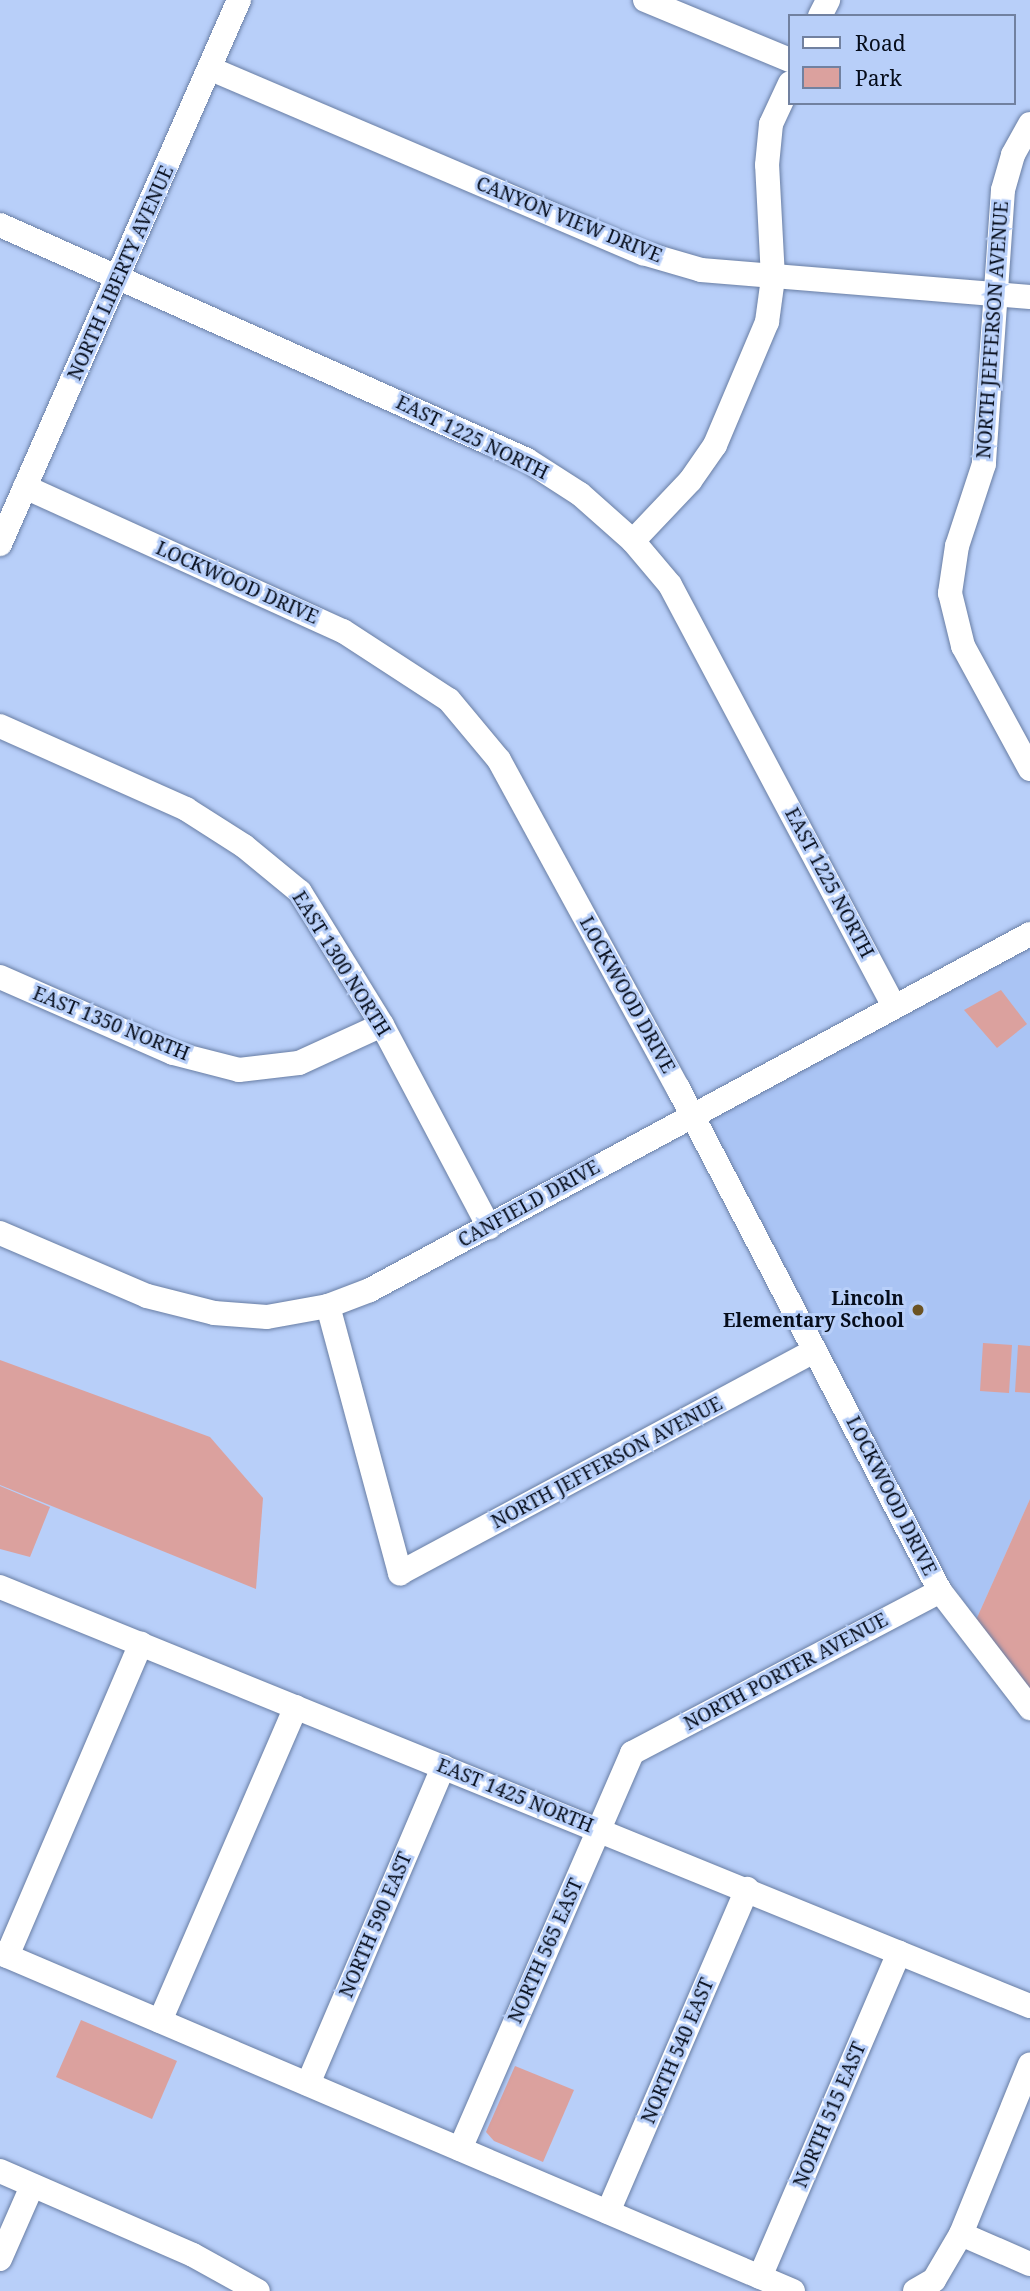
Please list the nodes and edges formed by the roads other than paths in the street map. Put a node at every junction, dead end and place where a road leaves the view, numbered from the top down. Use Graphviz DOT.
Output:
graph roads {
  1 [pos="239,0"];
  2 [pos="645,0"];
  3 [pos="788,59"];
  4 [pos="211,69"];
  5 [pos="788,87"];
  6 [pos="1030,124"];
  7 [pos="0,225"];
  8 [pos="120,278"];
  9 [pos="773,278"];
  10 [pos="996,293"];
  11 [pos="1030,297"];
  12 [pos="25,487"];
  13 [pos="633,541"];
  14 [pos="0,544"];
  15 [pos="0,726"];
  16 [pos="1030,769"];
  17 [pos="1030,934"];
  18 [pos="0,977"];
  19 [pos="894,1006"];
  20 [pos="382,1025"];
  21 [pos="691,1114"];
  22 [pos="489,1227"];
  23 [pos="0,1233"];
  24 [pos="328,1306"];
  25 [pos="813,1352"];
  26 [pos="0,1587"];
  27 [pos="940,1591"];
  28 [pos="141,1643"];
  29 [pos="296,1707"];
  30 [pos="1030,1708"];
  31 [pos="632,1753"];
  32 [pos="443,1767"];
  33 [pos="599,1830"];
  34 [pos="747,1889"];
  35 [pos="900,1953"];
  36 [pos="3,1954"];
  37 [pos="1030,2006"];
  38 [pos="160,2021"];
  39 [pos="1030,2064"];
  40 [pos="308,2084"];
  41 [pos="460,2149"];
  42 [pos="0,2171"];
  43 [pos="32,2186"];
  44 [pos="608,2212"];
  45 [pos="961,2234"];
  46 [pos="0,2259"];
  47 [pos="1030,2263"];
  48 [pos="760,2277"];
  49 [pos="250,2288"];
  50 [pos="793,2291"];
  51 [pos="915,2291"];
  1 -- 4 [label="street, NORTH LIBERTY AVENUE"];
  2 -- 3 [label="street"];
  4 -- 8 [label="street, NORTH LIBERTY AVENUE"];
  4 -- 9 [label="street, CANYON VIEW DRIVE"];
  5 -- 9 [label="street"];
  6 -- 10 [label="street, NORTH JEFFERSON AVENUE"];
  7 -- 8 [label="street, EAST 1225 NORTH"];
  8 -- 12 [label="street, NORTH LIBERTY AVENUE"];
  8 -- 13 [label="street, EAST 1225 NORTH"];
  9 -- 10 [label="street, CANYON VIEW DRIVE"];
  9 -- 13 [label="street"];
  10 -- 11 [label="street, CANYON VIEW DRIVE"];
  10 -- 16 [label="street, NORTH JEFFERSON AVENUE"];
  12 -- 14 [label="street, NORTH LIBERTY AVENUE"];
  12 -- 21 [label="street, LOCKWOOD DRIVE"];
  13 -- 19 [label="street, EAST 1225 NORTH"];
  15 -- 20 [label="street, EAST 1300 NORTH"];
  17 -- 19 [label="street, CANFIELD DRIVE"];
  18 -- 20 [label="street, EAST 1350 NORTH"];
  19 -- 21 [label="street, CANFIELD DRIVE"];
  20 -- 22 [label="street, EAST 1300 NORTH"];
  21 -- 22 [label="street, CANFIELD DRIVE"];
  21 -- 25 [label="street, LOCKWOOD DRIVE"];
  22 -- 24 [label="street, CANFIELD DRIVE"];
  23 -- 24 [label="street, CANFIELD DRIVE"];
  24 -- 25 [label="street, NORTH JEFFERSON AVENUE"];
  25 -- 27 [label="street, LOCKWOOD DRIVE"];
  26 -- 28 [label="street, EAST 1425 NORTH"];
  27 -- 30 [label="street, LOCKWOOD DRIVE"];
  27 -- 31 [label="street, NORTH PORTER AVENUE"];
  28 -- 29 [label="street, EAST 1425 NORTH"];
  28 -- 36 [label="street"];
  29 -- 32 [label="street, EAST 1425 NORTH"];
  29 -- 38 [label="street"];
  31 -- 33 [label="street, NORTH 565 EAST"];
  32 -- 33 [label="street, EAST 1425 NORTH"];
  32 -- 40 [label="street, NORTH 590 EAST"];
  33 -- 34 [label="street, EAST 1425 NORTH"];
  33 -- 41 [label="street, NORTH 565 EAST"];
  34 -- 35 [label="street, EAST 1425 NORTH"];
  34 -- 44 [label="street, NORTH 540 EAST"];
  35 -- 37 [label="street, EAST 1425 NORTH"];
  35 -- 48 [label="street, NORTH 515 EAST"];
  36 -- 38 [label="street"];
  38 -- 40 [label="street"];
  39 -- 45 [label="street"];
  40 -- 41 [label="street"];
  41 -- 44 [label="street"];
  42 -- 43 [label="street"];
  43 -- 46 [label="street"];
  43 -- 49 [label="street"];
  44 -- 48 [label="street"];
  45 -- 47 [label="street"];
  45 -- 51 [label="street"];
  48 -- 50 [label="street"];
}
